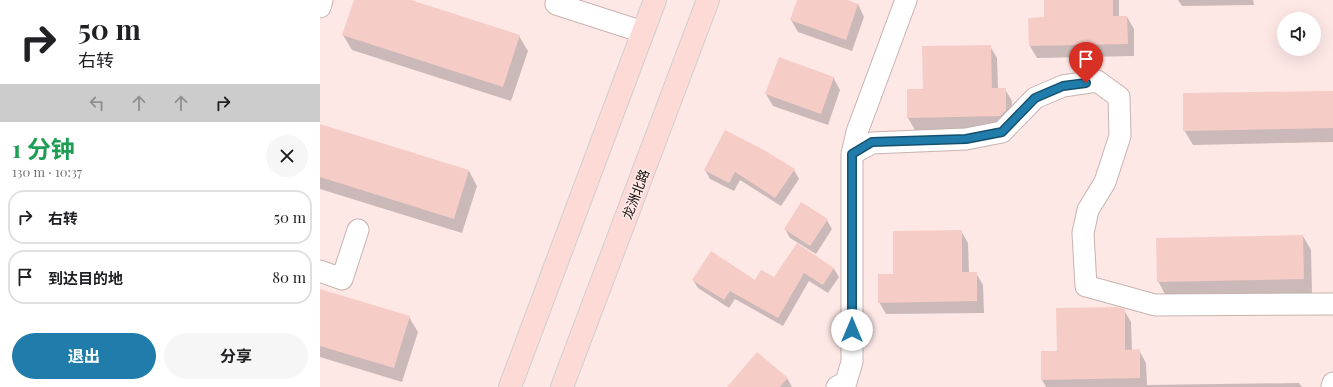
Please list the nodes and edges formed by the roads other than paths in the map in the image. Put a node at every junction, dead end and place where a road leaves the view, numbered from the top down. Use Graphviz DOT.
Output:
graph roads {
  1 [pos="322,0"];
  2 [pos="557,0"];
  3 [pos="655,0"];
  4 [pos="708,0"];
  5 [pos="906,0"];
  6 [pos="320,7"];
  7 [pos="643,32"];
  8 [pos="852,154"];
  9 [pos="358,230"];
  10 [pos="320,271"];
  11 [pos="1333,304"];
  12 [pos="1333,383"];
  13 [pos="510,387"];
  14 [pos="562,387"];
  15 [pos="837,387"];
  16 [pos="1332,387"];
  1 -- 6 [label="street"];
  2 -- 7 [label="street"];
  3 -- 7 [label="main road"];
  4 -- 14 [label="main road, 龙洲北路"];
  5 -- 8 [label="street"];
  7 -- 13 [label="main road"];
  8 -- 11 [label="street"];
  8 -- 15 [label="street"];
  9 -- 10 [label="street"];
  12 -- 16 [label="street"];
}
